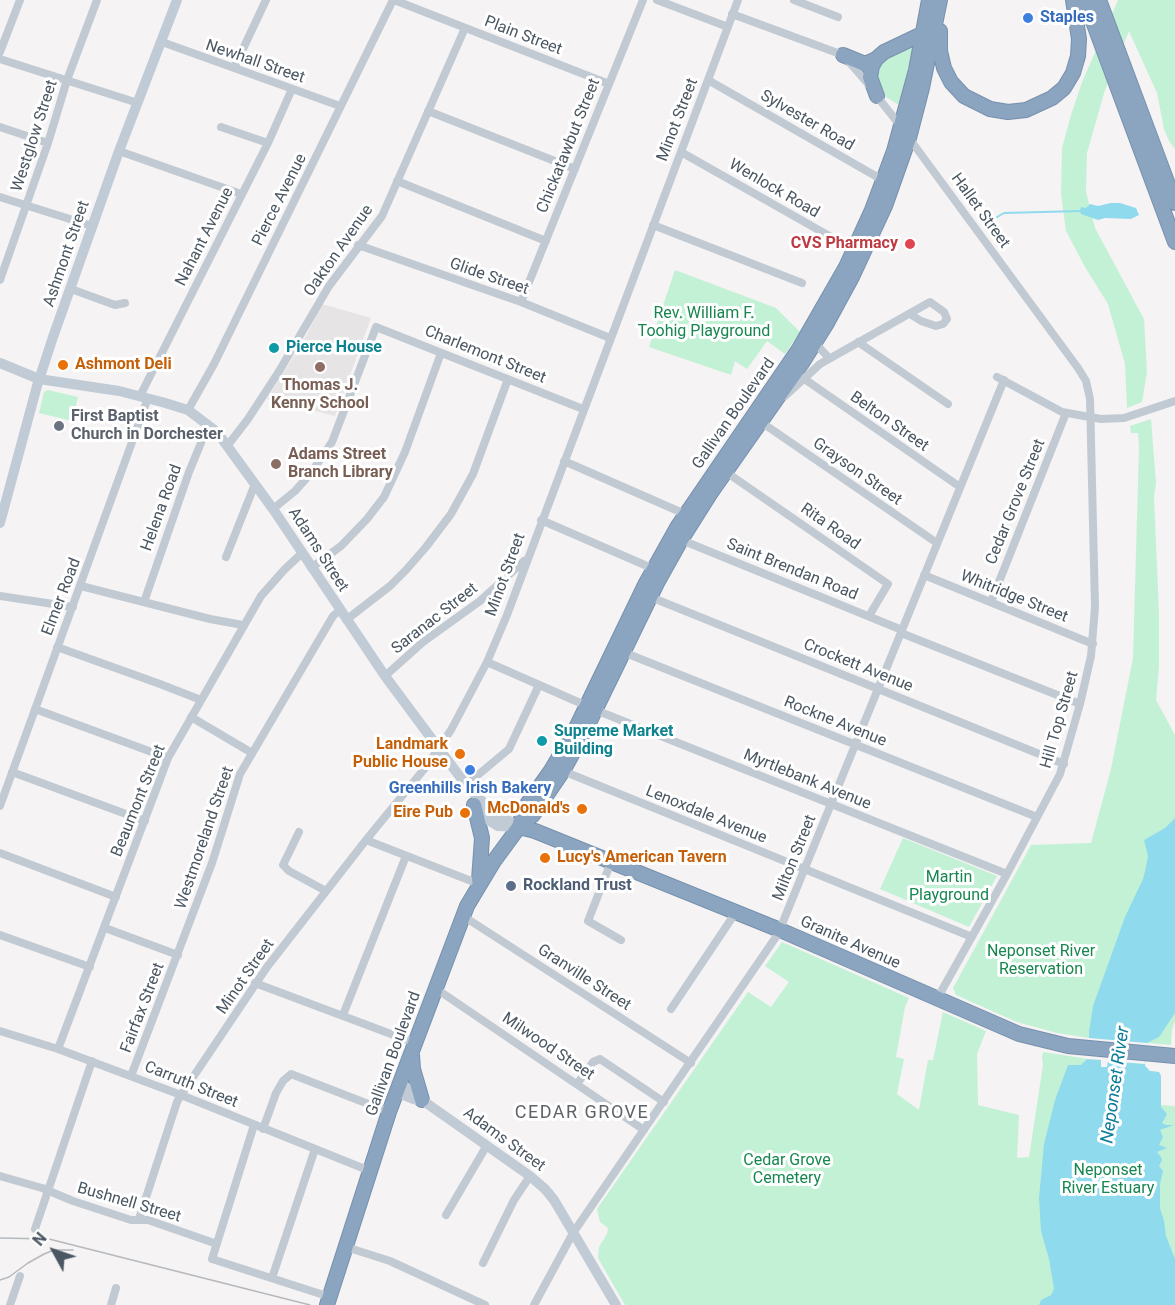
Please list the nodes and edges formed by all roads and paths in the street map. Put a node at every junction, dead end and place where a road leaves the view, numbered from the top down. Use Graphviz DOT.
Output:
graph roads {
  1 [pos="20,0"];
  2 [pos="96,0"];
  3 [pos="177,0"];
  4 [pos="266,0"];
  5 [pos="394,0"];
  6 [pos="642,0"];
  7 [pos="657,0"];
  8 [pos="738,0"];
  9 [pos="794,0"];
  10 [pos="929,0"];
  11 [pos="941,0"];
  12 [pos="1073,0"];
  13 [pos="1085,0"];
  14 [pos="1092,0"];
  15 [pos="1099,0"];
  16 [pos="1106,0"];
  17 [pos="732,14"];
  18 [pos="838,17"];
  19 [pos="728,27"];
  20 [pos="465,28"];
  21 [pos="924,33"];
  22 [pos="162,42"];
  23 [pos="0,52"];
  24 [pos="841,54"];
  25 [pos="0,59"];
  26 [pos="876,59"];
  27 [pos="234,68"];
  28 [pos="67,80"];
  29 [pos="708,80"];
  30 [pos="609,84"];
  31 [pos="292,88"];
  32 [pos="877,96"];
  33 [pos="138,103"];
  34 [pos="340,106"];
  35 [pos="428,111"];
  36 [pos="221,126"];
  37 [pos="0,127"];
  38 [pos="905,132"];
  39 [pos="48,143"];
  40 [pos="268,143"];
  41 [pos="119,151"];
  42 [pos="681,152"];
  43 [pos="575,169"];
  44 [pos="397,181"];
  45 [pos="888,182"];
  46 [pos="1175,185"];
  47 [pos="242,194"];
  48 [pos="0,197"];
  49 [pos="1175,203"];
  50 [pos="27,205"];
  51 [pos="1175,223"];
  52 [pos="653,225"];
  53 [pos="93,226"];
  54 [pos="546,241"];
  55 [pos="1175,242"];
  56 [pos="358,245"];
  57 [pos="854,250"];
  58 [pos="2,269"];
  59 [pos="0,280"];
  60 [pos="802,283"];
  61 [pos="71,289"];
  62 [pos="521,302"];
  63 [pos="125,303"];
  64 [pos="910,314"];
  65 [pos="610,338"];
  66 [pos="858,342"];
  67 [pos="814,344"];
  68 [pos="441,353"];
  69 [pos="829,358"];
  70 [pos="0,363"];
  71 [pos="796,372"];
  72 [pos="39,379"];
  73 [pos="508,379"];
  74 [pos="144,397"];
  75 [pos="1175,401"];
  76 [pos="948,404"];
  77 [pos="583,409"];
  78 [pos="188,410"];
  79 [pos="1066,413"];
  80 [pos="765,417"];
  81 [pos="1090,418"];
  82 [pos="212,428"];
  83 [pos="228,445"];
  84 [pos="564,461"];
  85 [pos="726,472"];
  86 [pos="255,484"];
  87 [pos="960,487"];
  88 [pos="273,509"];
  89 [pos="685,514"];
  90 [pos="542,520"];
  91 [pos="0,523"];
  92 [pos="677,538"];
  93 [pos="937,543"];
  94 [pos="302,554"];
  95 [pos="226,557"];
  96 [pos="527,558"];
  97 [pos="311,568"];
  98 [pos="654,568"];
  99 [pos="924,575"];
  100 [pos="81,586"];
  101 [pos="646,594"];
  102 [pos="0,596"];
  103 [pos="144,602"];
  104 [pos="991,602"];
  105 [pos="73,607"];
  106 [pos="339,610"];
  107 [pos="869,616"];
  108 [pos="346,620"];
  109 [pos="243,625"];
  110 [pos="901,632"];
  111 [pos="1093,644"];
  112 [pos="57,647"];
  113 [pos="623,652"];
  114 [pos="487,662"];
  115 [pos="385,676"];
  116 [pos="539,685"];
  117 [pos="878,689"];
  118 [pos="201,700"];
  119 [pos="1080,704"];
  120 [pos="592,708"];
  121 [pos="35,709"];
  122 [pos="191,717"];
  123 [pos="855,745"];
  124 [pos="438,748"];
  125 [pos="252,753"];
  126 [pos="168,758"];
  127 [pos="1064,764"];
  128 [pos="563,771"];
  129 [pos="12,772"];
  130 [pos="466,785"];
  131 [pos="831,804"];
  132 [pos="474,805"];
  133 [pos="0,806"];
  134 [pos="1037,817"];
  135 [pos="145,821"];
  136 [pos="519,827"];
  137 [pos="299,832"];
  138 [pos="366,840"];
  139 [pos="0,853"];
  140 [pos="406,856"];
  141 [pos="611,862"];
  142 [pos="805,870"];
  143 [pos="1007,874"];
  144 [pos="479,884"];
  145 [pos="326,891"];
  146 [pos="116,897"];
  147 [pos="736,912"];
  148 [pos="463,916"];
  149 [pos="105,928"];
  150 [pos="780,930"];
  151 [pos="0,935"];
  152 [pos="972,937"];
  153 [pos="621,940"];
  154 [pos="178,955"];
  155 [pos="90,967"];
  156 [pos="255,983"];
  157 [pos="435,988"];
  158 [pos="937,999"];
  159 [pos="671,1009"];
  160 [pos="343,1015"];
  161 [pos="0,1031"];
  162 [pos="413,1047"];
  163 [pos="58,1049"];
  164 [pos="1175,1056"];
  165 [pos="92,1061"];
  166 [pos="691,1063"];
  167 [pos="131,1076"];
  168 [pos="577,1084"];
  169 [pos="398,1088"];
  170 [pos="181,1095"];
  171 [pos="422,1100"];
  172 [pos="664,1102"];
  173 [pos="389,1112"];
  174 [pos="254,1125"];
  175 [pos="263,1129"];
  176 [pos="644,1130"];
  177 [pos="487,1145"];
  178 [pos="315,1149"];
  179 [pos="370,1171"];
  180 [pos="0,1176"];
  181 [pos="530,1176"];
  182 [pos="47,1191"];
  183 [pos="446,1215"];
  184 [pos="139,1219"];
  185 [pos="35,1229"];
  186 [pos="573,1233"];
  187 [pos="216,1244"];
  188 [pos="346,1246"];
  189 [pos="483,1263"];
  190 [pos="20,1276"];
  191 [pos="272,1278"];
  192 [pos="116,1288"];
  193 [pos="329,1301"];
  194 [pos="10,1305"];
  195 [pos="111,1305"];
  196 [pos="485,1305"];
  197 [pos="534,1305"];
  198 [pos="616,1305"];
  1 -- 23 [label="street"];
  2 -- 28 [label="street, Westglow Street"];
  3 -- 22 [label="main road, Ashmont Street"];
  4 -- 27 [label="street"];
  5 -- 20 [label="street, Plain Street"];
  5 -- 34 [label="street, Pierce Avenue"];
  6 -- 30 [label="street, Chickatawbut Street"];
  7 -- 19 [label="street"];
  8 -- 17 [label="street, Minot Street"];
  9 -- 18 [label="street"];
  10 -- 21 [label="highway, Gallivan Boulevard"];
  11 -- 12 [label="highway"];
  11 -- 38 [label="highway, Gallivan Boulevard"];
  13 -- 55 [label="highway"];
  14 -- 51 [label="highway"];
  15 -- 49 [label="highway"];
  16 -- 46 [label="highway"];
  17 -- 19 [label="street, Minot Street"];
  17 -- 24 [label="street"];
  19 -- 29 [label="street, Minot Street"];
  20 -- 30 [label="street, Plain Street"];
  20 -- 35 [label="street, Oakton Avenue"];
  21 -- 26 [label="highway"];
  21 -- 38 [label="highway, Gallivan Boulevard"];
  22 -- 27 [label="street, Newhall Street"];
  22 -- 33 [label="main road, Ashmont Street"];
  24 -- 26 [label="highway"];
  24 -- 32 [label="street, Hallet Street"];
  25 -- 28 [label="street"];
  26 -- 32 [label="highway"];
  27 -- 31 [label="street, Newhall Street"];
  28 -- 33 [label="street"];
  28 -- 39 [label="street, Westglow Street"];
  29 -- 42 [label="street, Minot Street"];
  29 -- 45 [label="street, Sylvester Road"];
  30 -- 43 [label="street, Chickatawbut Street"];
  31 -- 34 [label="street, Newhall Street"];
  31 -- 40 [label="street, Nahant Avenue"];
  32 -- 38 [label="street, Hallet Street"];
  33 -- 41 [label="main road, Ashmont Street"];
  34 -- 78 [label="street, Pierce Avenue"];
  35 -- 43 [label="street"];
  35 -- 44 [label="street, Oakton Avenue"];
  36 -- 40 [label="street"];
  37 -- 39 [label="street"];
  38 -- 45 [label="highway, Gallivan Boulevard"];
  38 -- 81 [label="street, Hallet Street"];
  39 -- 50 [label="street, Westglow Street"];
  40 -- 47 [label="street, Nahant Avenue"];
  41 -- 47 [label="street"];
  41 -- 53 [label="main road, Ashmont Street"];
  42 -- 52 [label="street, Minot Street"];
  42 -- 57 [label="street, Wenlock Road"];
  43 -- 54 [label="street, Chickatawbut Street"];
  44 -- 54 [label="street"];
  44 -- 56 [label="street, Oakton Avenue"];
  45 -- 57 [label="highway, Gallivan Boulevard"];
  45 -- 67 [label="highway, Gallivan Boulevard"];
  47 -- 74 [label="street, Nahant Avenue"];
  48 -- 50 [label="street"];
  50 -- 53 [label="street"];
  50 -- 58 [label="street, Westglow Street"];
  52 -- 60 [label="street"];
  52 -- 65 [label="street, Minot Street"];
  53 -- 61 [label="main road, Ashmont Street"];
  54 -- 62 [label="street, Chickatawbut Street"];
  56 -- 62 [label="street, Glide Street"];
  56 -- 83 [label="street, Oakton Avenue"];
  57 -- 71 [label="highway, Gallivan Boulevard"];
  58 -- 59 [label="street, Westglow Street"];
  61 -- 63 [label="street"];
  61 -- 72 [label="main road, Ashmont Street"];
  62 -- 65 [label="street, Glide Street"];
  64 -- 64 [label="street, Gallivan Boulevard"];
  64 -- 66 [label="street, Gallivan Boulevard"];
  65 -- 77 [label="street, Minot Street"];
  66 -- 69 [label="street, Gallivan Boulevard"];
  66 -- 76 [label="street"];
  67 -- 69 [label="street"];
  67 -- 71 [label="highway, Gallivan Boulevard"];
  68 -- 73 [label="street, Charlemont Street"];
  68 -- 88 [label="street, Charlemont Street"];
  68 -- 97 [label="street"];
  69 -- 71 [label="street, Gallivan Boulevard"];
  70 -- 72 [label="main road, Adams Street"];
  71 -- 80 [label="highway, Gallivan Boulevard"];
  71 -- 87 [label="street, Belton Street"];
  71 -- 89 [label="highway, Gallivan Boulevard"];
  72 -- 74 [label="main road, Adams Street"];
  72 -- 91 [label="main road, Ashmont Street"];
  73 -- 77 [label="street, Charlemont Street"];
  73 -- 108 [label="street"];
  74 -- 78 [label="main road, Adams Street"];
  74 -- 100 [label="street, Elmer Road"];
  75 -- 81 [label="street"];
  77 -- 84 [label="street, Minot Street"];
  78 -- 82 [label="main road, Adams Street"];
  79 -- 81 [label="street"];
  79 -- 87 [label="street, Milton Street"];
  79 -- 104 [label="street, Cedar Grove Street"];
  80 -- 85 [label="highway, Gallivan Boulevard"];
  80 -- 93 [label="street, Grayson Street"];
  81 -- 111 [label="street, Hill Top Street"];
  82 -- 83 [label="main road, Adams Street"];
  82 -- 103 [label="street, Helena Road"];
  83 -- 86 [label="main road, Adams Street"];
  84 -- 89 [label="street"];
  84 -- 90 [label="street, Minot Street"];
  85 -- 92 [label="highway, Gallivan Boulevard"];
  85 -- 107 [label="street, Rita Road"];
  86 -- 88 [label="main road, Adams Street"];
  86 -- 95 [label="street"];
  87 -- 93 [label="street, Milton Street"];
  88 -- 94 [label="main road, Adams Street"];
  89 -- 92 [label="highway, Gallivan Boulevard"];
  90 -- 96 [label="street, Minot Street"];
  90 -- 98 [label="street"];
  92 -- 98 [label="highway, Gallivan Boulevard"];
  92 -- 101 [label="highway, Gallivan Boulevard"];
  92 -- 107 [label="street, Saint Brendan Road"];
  93 -- 99 [label="street, Milton Street"];
  94 -- 97 [label="main road, Adams Street"];
  94 -- 109 [label="street, Beaumont Street"];
  96 -- 114 [label="street, Minot Street"];
  96 -- 115 [label="street, Saranac Street"];
  97 -- 106 [label="main road, Adams Street"];
  98 -- 101 [label="highway, Gallivan Boulevard"];
  99 -- 104 [label="street, Whitridge Street"];
  99 -- 110 [label="street, Milton Street"];
  100 -- 103 [label="street"];
  100 -- 105 [label="street, Elmer Road"];
  101 -- 113 [label="highway, Gallivan Boulevard"];
  101 -- 117 [label="street, Crockett Avenue"];
  101 -- 120 [label="highway, Gallivan Boulevard"];
  102 -- 105 [label="street"];
  103 -- 109 [label="street"];
  104 -- 111 [label="street, Whitridge Street"];
  105 -- 112 [label="street, Elmer Road"];
  106 -- 108 [label="main road, Adams Street"];
  106 -- 125 [label="street, Westmoreland Street"];
  107 -- 110 [label="street, Saint Brendan Road"];
  108 -- 115 [label="main road, Adams Street"];
  109 -- 118 [label="street, Beaumont Street"];
  110 -- 117 [label="street, Milton Street"];
  110 -- 119 [label="street, Saint Brendan Road"];
  111 -- 119 [label="street, Hill Top Street"];
  112 -- 118 [label="street"];
  112 -- 121 [label="street, Elmer Road"];
  113 -- 120 [label="highway, Gallivan Boulevard"];
  113 -- 123 [label="street, Rockne Avenue"];
  114 -- 116 [label="street, Myrtlebank Avenue"];
  114 -- 124 [label="street, Minot Street"];
  115 -- 124 [label="main road, Adams Street"];
  116 -- 120 [label="street, Myrtlebank Avenue"];
  116 -- 130 [label="street"];
  117 -- 123 [label="street, Milton Street"];
  117 -- 127 [label="street, Crockett Avenue"];
  118 -- 122 [label="street, Beaumont Street"];
  119 -- 127 [label="street, Hill Top Street"];
  120 -- 128 [label="highway, Gallivan Boulevard"];
  120 -- 131 [label="street, Myrtlebank Avenue"];
  120 -- 136 [label="highway, Gallivan Boulevard"];
  121 -- 126 [label="street"];
  121 -- 129 [label="street, Elmer Road"];
  122 -- 125 [label="street"];
  122 -- 126 [label="street, Beaumont Street"];
  123 -- 131 [label="street, Milton Street"];
  123 -- 134 [label="street, Rockne Avenue"];
  124 -- 130 [label="main road, Adams Street"];
  124 -- 138 [label="street, Minot Street"];
  125 -- 154 [label="street, Westmoreland Street"];
  126 -- 135 [label="street, Beaumont Street"];
  127 -- 134 [label="street, Hill Top Street"];
  128 -- 136 [label="highway, Gallivan Boulevard"];
  128 -- 142 [label="street, Lenoxdale Avenue"];
  129 -- 133 [label="street, Elmer Road"];
  129 -- 135 [label="street"];
  130 -- 132 [label="main road, Adams Street"];
  130 -- 136 [label="main road, Adams Street"];
  131 -- 142 [label="street, Milton Street"];
  131 -- 143 [label="street, Myrtlebank Avenue"];
  132 -- 136 [label="main road, Adams Street"];
  132 -- 144 [label="highway"];
  134 -- 143 [label="street, Hill Top Street"];
  135 -- 146 [label="street, Beaumont Street"];
  136 -- 141 [label="highway, Granite Avenue"];
  136 -- 144 [label="highway, Gallivan Boulevard"];
  137 -- 145 [label="street"];
  138 -- 140 [label="street"];
  138 -- 145 [label="street, Minot Street"];
  139 -- 146 [label="street"];
  140 -- 144 [label="street"];
  140 -- 160 [label="street"];
  141 -- 147 [label="highway, Granite Avenue"];
  141 -- 153 [label="street"];
  142 -- 150 [label="street, Milton Street"];
  142 -- 152 [label="street, Lenoxdale Avenue"];
  143 -- 152 [label="street, Hill Top Street"];
  144 -- 148 [label="highway, Gallivan Boulevard"];
  145 -- 156 [label="street, Minot Street"];
  146 -- 149 [label="street, Beaumont Street"];
  147 -- 150 [label="highway, Granite Avenue"];
  147 -- 159 [label="street"];
  148 -- 157 [label="highway, Gallivan Boulevard"];
  148 -- 166 [label="street, Granville Street"];
  149 -- 154 [label="street, Fairfax Street"];
  149 -- 155 [label="street, Beaumont Street"];
  150 -- 158 [label="highway, Granite Avenue"];
  150 -- 166 [label="street, Milton Street"];
  151 -- 155 [label="street"];
  152 -- 158 [label="street, Hill Top Street"];
  154 -- 167 [label="street, Fairfax Street"];
  155 -- 163 [label="street, Beaumont Street"];
  156 -- 160 [label="street"];
  156 -- 170 [label="street, Minot Street"];
  157 -- 162 [label="highway, Gallivan Boulevard"];
  157 -- 168 [label="street, Milwood Street"];
  158 -- 164 [label="highway, Granite Avenue"];
  160 -- 162 [label="street"];
  161 -- 163 [label="street, Carruth Street"];
  162 -- 169 [label="highway, Gallivan Boulevard"];
  162 -- 171 [label="highway"];
  163 -- 165 [label="street, Carruth Street"];
  165 -- 167 [label="street, Carruth Street"];
  165 -- 182 [label="street"];
  166 -- 172 [label="street, Milton Street"];
  167 -- 170 [label="street, Carruth Street"];
  168 -- 172 [label="street"];
  168 -- 176 [label="street, Milwood Street"];
  169 -- 171 [label="main road, Adams Street"];
  169 -- 173 [label="highway, Gallivan Boulevard"];
  170 -- 174 [label="street, Carruth Street"];
  170 -- 184 [label="street, Minot Street"];
  171 -- 177 [label="main road, Adams Street"];
  172 -- 176 [label="street, Milton Street"];
  173 -- 175 [label="street"];
  173 -- 179 [label="highway, Gallivan Boulevard"];
  174 -- 175 [label="street, Carruth Street"];
  174 -- 187 [label="street"];
  175 -- 178 [label="street, Carruth Street"];
  176 -- 186 [label="street, Milton Street"];
  177 -- 181 [label="main road, Adams Street"];
  177 -- 183 [label="street"];
  178 -- 179 [label="street, Carruth Street"];
  178 -- 191 [label="street"];
  179 -- 188 [label="highway, Gallivan Boulevard"];
  180 -- 182 [label="street, Bushnell Street"];
  181 -- 186 [label="main road, Adams Street"];
  181 -- 189 [label="street"];
  182 -- 184 [label="street, Bushnell Street"];
  182 -- 185 [label="street"];
  184 -- 187 [label="street, Bushnell Street"];
  186 -- 197 [label="street, Milton Street"];
  186 -- 198 [label="main road, Adams Street"];
  187 -- 191 [label="street"];
  188 -- 193 [label="highway, Gallivan Boulevard"];
  188 -- 196 [label="street"];
  190 -- 194 [label="street"];
  191 -- 193 [label="street"];
  192 -- 195 [label="street"];
}
